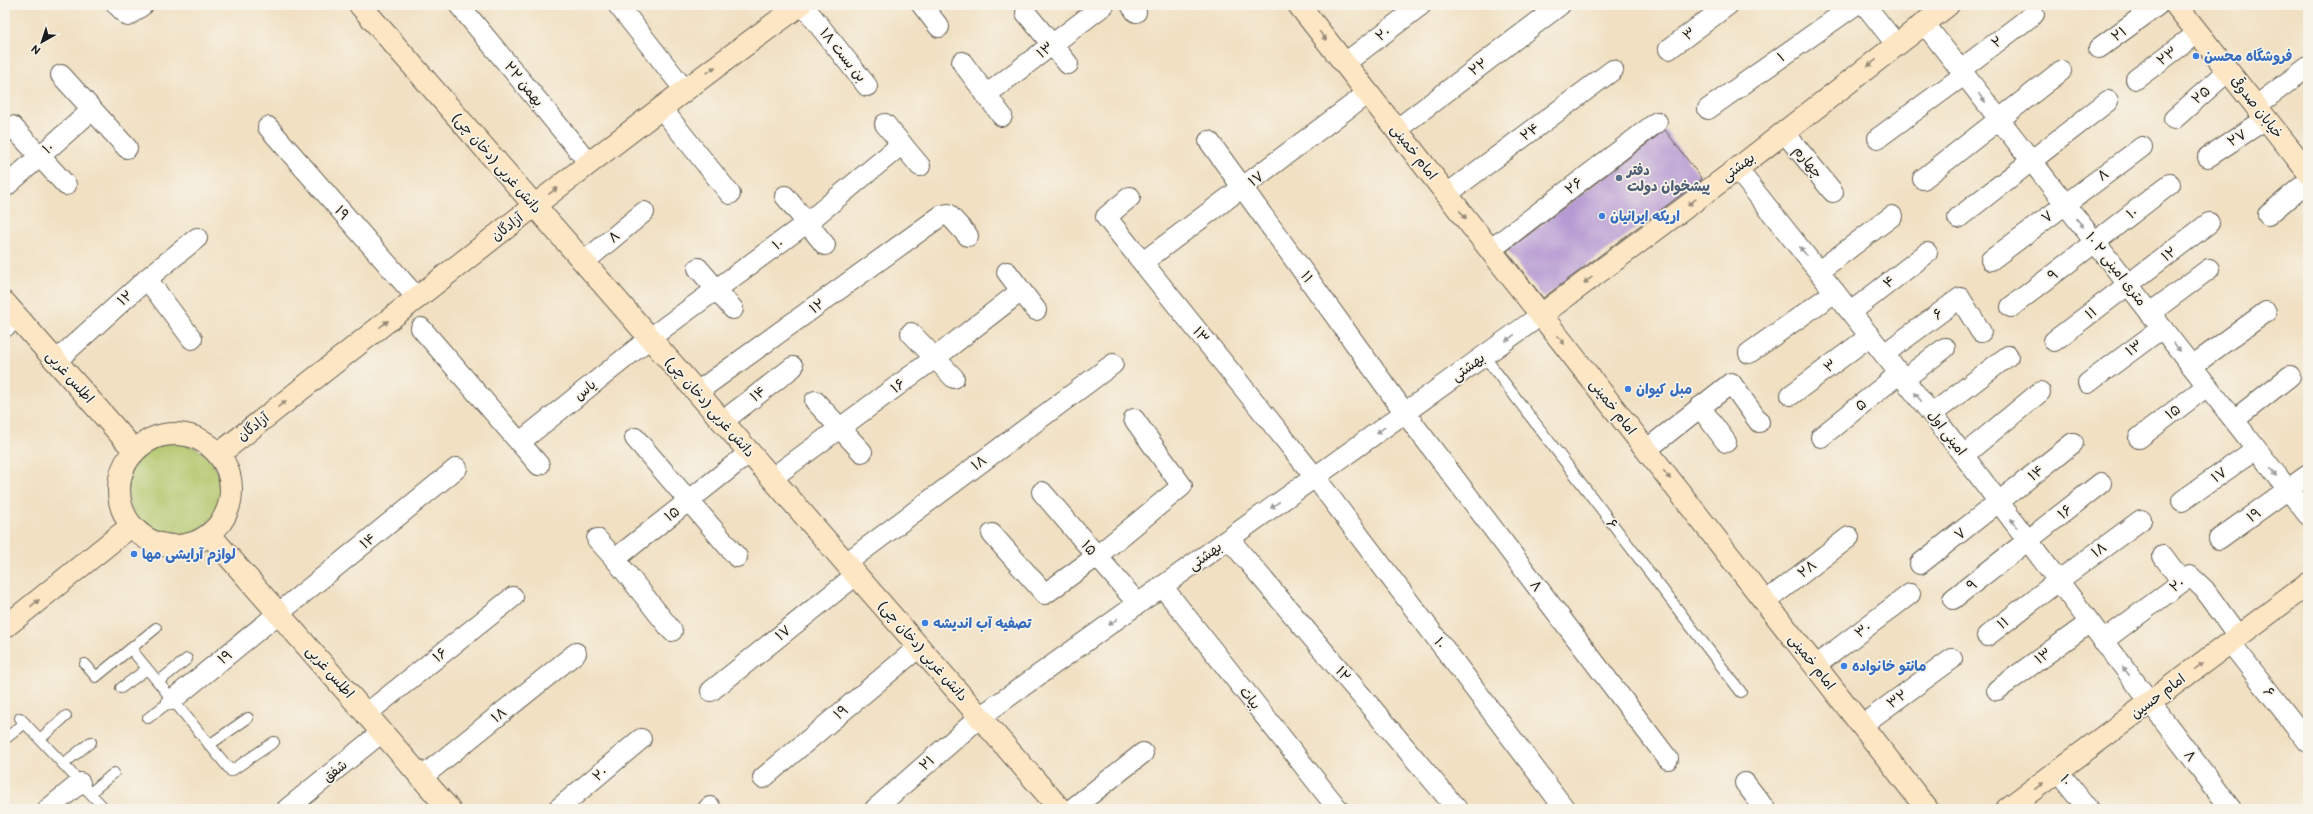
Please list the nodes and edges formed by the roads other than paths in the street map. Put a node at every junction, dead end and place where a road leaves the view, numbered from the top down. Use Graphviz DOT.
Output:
graph roads {
  1 [pos="117,5"];
  2 [pos="143,5"];
  3 [pos="360,5"];
  4 [pos="459,5"];
  5 [pos="618,5"];
  6 [pos="801,5"];
  7 [pos="922,5"];
  8 [pos="1104,5"];
  9 [pos="1299,5"];
  10 [pos="1421,5"];
  11 [pos="1560,5"];
  12 [pos="1728,5"];
  13 [pos="1855,5"];
  14 [pos="1865,5"];
  15 [pos="1948,5"];
  16 [pos="2158,5"];
  17 [pos="2184,7"];
  18 [pos="1026,13"];
  19 [pos="2034,14"];
  20 [pos="1924,23"];
  21 [pos="939,27"];
  22 [pos="2198,33"];
  23 [pos="1052,44"];
  24 [pos="1896,44"];
  25 [pos="2100,48"];
  26 [pos="1669,49"];
  27 [pos="962,62"];
  28 [pos="1345,63"];
  29 [pos="1068,64"];
  30 [pos="2308,67"];
  31 [pos="1613,70"];
  32 [pos="2061,71"];
  33 [pos="2228,71"];
  34 [pos="1962,72"];
  35 [pos="61,75"];
  36 [pos="2136,79"];
  37 [pos="868,86"];
  38 [pos="684,89"];
  39 [pos="1368,94"];
  40 [pos="986,95"];
  41 [pos="2108,101"];
  42 [pos="662,109"];
  43 [pos="1708,109"];
  44 [pos="92,110"];
  45 [pos="2261,113"];
  46 [pos="1002,116"];
  47 [pos="2174,119"];
  48 [pos="2000,120"];
  49 [pos="1657,122"];
  50 [pos="885,124"];
  51 [pos="12,126"];
  52 [pos="268,127"];
  53 [pos="1396,130"];
  54 [pos="1784,132"];
  55 [pos="1878,138"];
  56 [pos="1209,142"];
  57 [pos="902,144"];
  58 [pos="2142,147"];
  59 [pos="127,148"];
  60 [pos="40,155"];
  61 [pos="2208,157"];
  62 [pos="2031,161"];
  63 [pos="589,163"];
  64 [pos="920,166"];
  65 [pos="1737,169"];
  66 [pos="2308,172"];
  67 [pos="1923,179"];
  68 [pos="2308,181"];
  69 [pos="2170,184"];
  70 [pos="66,185"];
  71 [pos="5,187"];
  72 [pos="1243,189"];
  73 [pos="1833,192"];
  74 [pos="730,194"];
  75 [pos="1447,194"];
  76 [pos="785,196"];
  77 [pos="1130,197"];
  78 [pos="2065,204"];
  79 [pos="534,206"];
  80 [pos="644,212"];
  81 [pos="2268,215"];
  82 [pos="1892,216"];
  83 [pos="1958,218"];
  84 [pos="808,222"];
  85 [pos="2209,223"];
  86 [pos="968,236"];
  87 [pos="197,238"];
  88 [pos="2095,242"];
  89 [pos="825,245"];
  90 [pos="1490,250"];
  91 [pos="1927,253"];
  92 [pos="1991,260"];
  93 [pos="584,262"];
  94 [pos="1143,262"];
  95 [pos="698,268"];
  96 [pos="2209,269"];
  97 [pos="1818,271"];
  98 [pos="1007,272"];
  99 [pos="147,279"];
  100 [pos="2129,286"];
  101 [pos="716,291"];
  102 [pos="1021,291"];
  103 [pos="1835,292"];
  104 [pos="417,298"];
  105 [pos="5,303"];
  106 [pos="2011,307"];
  107 [pos="732,310"];
  108 [pos="1036,310"];
  109 [pos="1851,312"];
  110 [pos="2266,312"];
  111 [pos="1541,315"];
  112 [pos="2156,321"];
  113 [pos="13,327"];
  114 [pos="421,328"];
  115 [pos="1981,332"];
  116 [pos="911,333"];
  117 [pos="1870,336"];
  118 [pos="650,338"];
  119 [pos="192,339"];
  120 [pos="2054,341"];
  121 [pos="1945,348"];
  122 [pos="1750,353"];
  123 [pos="1884,354"];
  124 [pos="1484,356"];
  125 [pos="2008,356"];
  126 [pos="935,358"];
  127 [pos="56,361"];
  128 [pos="1113,364"];
  129 [pos="2192,366"];
  130 [pos="793,367"];
  131 [pos="1902,376"];
  132 [pos="2290,376"];
  133 [pos="954,378"];
  134 [pos="2088,382"];
  135 [pos="2207,386"];
  136 [pos="696,392"];
  137 [pos="2040,392"];
  138 [pos="1791,395"];
  139 [pos="815,401"];
  140 [pos="1700,407"];
  141 [pos="1405,413"];
  142 [pos="1932,414"];
  143 [pos="1134,419"];
  144 [pos="2234,420"];
  145 [pos="723,421"];
  146 [pos="1759,422"];
  147 [pos="840,429"];
  148 [pos="1822,437"];
  149 [pos="635,438"];
  150 [pos="2139,438"];
  151 [pos="520,442"];
  152 [pos="1726,442"];
  153 [pos="2073,443"];
  154 [pos="2256,448"];
  155 [pos="134,450"];
  156 [pos="1646,450"];
  157 [pos="862,452"];
  158 [pos="750,453"];
  159 [pos="219,454"];
  160 [pos="1964,455"];
  161 [pos="540,465"];
  162 [pos="457,468"];
  163 [pos="2308,475"];
  164 [pos="1315,477"];
  165 [pos="772,478"];
  166 [pos="2101,483"];
  167 [pos="2288,490"];
  168 [pos="1042,492"];
  169 [pos="690,500"];
  170 [pos="2182,501"];
  171 [pos="2000,503"];
  172 [pos="2308,515"];
  173 [pos="2141,520"];
  174 [pos="131,526"];
  175 [pos="992,534"];
  176 [pos="210,535"];
  177 [pos="1849,537"];
  178 [pos="597,539"];
  179 [pos="1229,539"];
  180 [pos="2219,539"];
  181 [pos="2028,541"];
  182 [pos="1097,556"];
  183 [pos="2163,556"];
  184 [pos="736,557"];
  185 [pos="615,559"];
  186 [pos="1920,564"];
  187 [pos="851,569"];
  188 [pos="2058,581"];
  189 [pos="2182,582"];
  190 [pos="2308,584"];
  191 [pos="1162,586"];
  192 [pos="1910,594"];
  193 [pos="513,597"];
  194 [pos="1953,599"];
  195 [pos="1765,602"];
  196 [pos="1138,604"];
  197 [pos="278,614"];
  198 [pos="2089,622"];
  199 [pos="5,627"];
  200 [pos="156,628"];
  201 [pos="672,631"];
  202 [pos="1987,636"];
  203 [pos="2234,639"];
  204 [pos="2103,641"];
  205 [pos="919,647"];
  206 [pos="131,650"];
  207 [pos="576,654"];
  208 [pos="187,659"];
  209 [pos="1952,659"];
  210 [pos="86,664"];
  211 [pos="1815,666"];
  212 [pos="147,669"];
  213 [pos="158,682"];
  214 [pos="121,688"];
  215 [pos="1997,690"];
  216 [pos="711,691"];
  217 [pos="1741,692"];
  218 [pos="172,700"];
  219 [pos="2149,703"];
  220 [pos="366,714"];
  221 [pos="66,716"];
  222 [pos="980,717"];
  223 [pos="148,718"];
  224 [pos="248,718"];
  225 [pos="1862,725"];
  226 [pos="382,732"];
  227 [pos="5,739"];
  228 [pos="40,739"];
  229 [pos="641,739"];
  230 [pos="91,742"];
  231 [pos="274,742"];
  232 [pos="2308,742"];
  233 [pos="209,744"];
  234 [pos="1143,753"];
  235 [pos="1668,759"];
  236 [pos="63,764"];
  237 [pos="2058,771"];
  238 [pos="114,773"];
  239 [pos="422,777"];
  240 [pos="763,778"];
  241 [pos="1745,783"];
  242 [pos="85,788"];
  243 [pos="1060,808"];
  244 [pos="48,809"];
  245 [pos="104,809"];
  246 [pos="287,809"];
  247 [pos="449,809"];
  248 [pos="558,809"];
  249 [pos="875,809"];
  250 [pos="1338,809"];
  251 [pos="1457,809"];
  252 [pos="1565,809"];
  253 [pos="1765,809"];
  254 [pos="1927,809"];
  255 [pos="2007,809"];
  256 [pos="2088,809"];
  257 [pos="2231,809"];
  1 -- 2 [label="street"];
  3 -- 79 [label="street, دانش غربی (دخان چی)"];
  4 -- 63 [label="street, ۲۲ بهمن"];
  5 -- 38 [label="street"];
  6 -- 37 [label="street, بن بست ۱۸"];
  38 -- 6 [label="street, آزادگان, one-way"];
  7 -- 21 [label="street"];
  8 -- 23 [label="street, ۱۳"];
  9 -- 28 [label="street, امام خمینی, one-way"];
  10 -- 28 [label="street, ۲۰"];
  11 -- 53 [label="street, ۲۲"];
  12 -- 26 [label="street, ۳"];
  13 -- 43 [label="street, ۱"];
  14 -- 24 [label="street"];
  15 -- 20 [label="street, بهشتی"];
  16 -- 25 [label="street, ۲۱"];
  17 -- 22 [label="street, خیابان صدوقی"];
  18 -- 23 [label="street"];
  19 -- 34 [label="street, ۲"];
  20 -- 24 [label="street, بهشتی"];
  20 -- 34 [label="street, ۱۰ متری امینی ۲"];
  22 -- 33 [label="street, خیابان صدوقی"];
  22 -- 36 [label="street, ۲۳"];
  23 -- 29 [label="street"];
  23 -- 40 [label="street, ۱۳"];
  24 -- 54 [label="street, بهشتی, one-way"];
  27 -- 40 [label="street"];
  28 -- 39 [label="street, امام خمینی"];
  30 -- 45 [label="street, ۲۷"];
  31 -- 75 [label="street, ۲۴"];
  32 -- 48 [label="street"];
  33 -- 45 [label="street, خیابان صدوقی"];
  33 -- 47 [label="street, ۲۵"];
  34 -- 48 [label="street, ۱۰ متری امینی ۲, one-way"];
  34 -- 55 [label="street"];
  35 -- 44 [label="street"];
  38 -- 42 [label="street, آزادگان"];
  39 -- 53 [label="street, امام خمینی"];
  39 -- 72 [label="street, ۱۷"];
  40 -- 46 [label="street"];
  41 -- 62 [label="street"];
  42 -- 63 [label="street, آزادگان"];
  42 -- 74 [label="street"];
  44 -- 59 [label="street"];
  44 -- 60 [label="street, ۱۰"];
  45 -- 61 [label="street, ۲۷"];
  45 -- 66 [label="street, خیابان صدوقی"];
  48 -- 62 [label="street, ۱۰ متری امینی ۲"];
  48 -- 67 [label="street"];
  49 -- 90 [label="street, ۲۶"];
  50 -- 57 [label="street"];
  51 -- 60 [label="street"];
  52 -- 104 [label="street, ۱۹"];
  53 -- 75 [label="street, امام خمینی"];
  54 -- 65 [label="street, بهشتی"];
  54 -- 73 [label="street, چهارم"];
  56 -- 72 [label="street, ۱۱"];
  57 -- 64 [label="street"];
  57 -- 84 [label="street, ۱۰"];
  58 -- 78 [label="street, ۸"];
  60 -- 70 [label="street"];
  60 -- 71 [label="street, ۱۰"];
  62 -- 78 [label="street, ۱۰ متری امینی ۲"];
  62 -- 83 [label="street"];
  79 -- 63 [label="street, آزادگان, one-way"];
  97 -- 65 [label="street, امینی اول, one-way"];
  65 -- 111 [label="street, بهشتی, one-way"];
  68 -- 81 [label="street"];
  69 -- 88 [label="street, ۱۰"];
  72 -- 94 [label="street, ۱۷"];
  72 -- 141 [label="street, ۱۱"];
  75 -- 90 [label="street, امام خمینی, one-way"];
  76 -- 84 [label="street"];
  77 -- 94 [label="street, ۱۳"];
  78 -- 88 [label="street, ۱۰ متری امینی ۲, one-way"];
  78 -- 92 [label="street, ۷"];
  79 -- 93 [label="street, دانش غربی (دخان چی)"];
  79 -- 104 [label="street, آزادگان"];
  80 -- 93 [label="street, ۸"];
  82 -- 97 [label="street"];
  84 -- 89 [label="street"];
  84 -- 101 [label="street, ۱۰"];
  85 -- 100 [label="street, ۱۲"];
  86 -- 136 [label="street, ۱۲"];
  87 -- 99 [label="street, ۱۲"];
  88 -- 100 [label="street, ۱۰ متری امینی ۲"];
  88 -- 106 [label="street, ۹"];
  90 -- 111 [label="street, امام خمینی"];
  91 -- 109 [label="street, ۴"];
  93 -- 118 [label="street, دانش غربی (دخان چی)"];
  94 -- 164 [label="street, ۱۳"];
  95 -- 101 [label="street"];
  96 -- 112 [label="street"];
  97 -- 103 [label="street, امینی اول"];
  98 -- 102 [label="street"];
  99 -- 119 [label="street"];
  99 -- 127 [label="street, ۱۲"];
  100 -- 112 [label="street, ۱۰ متری امینی ۲"];
  100 -- 120 [label="street, ۱۱"];
  101 -- 107 [label="street"];
  101 -- 118 [label="street, ۱۰"];
  102 -- 108 [label="street"];
  102 -- 126 [label="street, ۱۶"];
  103 -- 109 [label="street, امینی اول"];
  103 -- 122 [label="street"];
  159 -- 104 [label="street, آزادگان, one-way"];
  105 -- 113 [label="street, اطلس غربی"];
  109 -- 117 [label="street, امینی اول"];
  110 -- 129 [label="street"];
  111 -- 124 [label="street, بهشتی, one-way"];
  111 -- 156 [label="street, امام خمینی, one-way"];
  112 -- 129 [label="street, ۱۰ متری امینی ۲, one-way"];
  112 -- 134 [label="street, ۱۳"];
  113 -- 127 [label="street, اطلس غربی"];
  114 -- 151 [label="street"];
  115 -- 123 [label="street, ۶"];
  116 -- 126 [label="street"];
  117 -- 123 [label="street, امینی اول"];
  117 -- 138 [label="street, ۳"];
  118 -- 136 [label="street, دانش غربی (دخان چی)"];
  118 -- 151 [label="street, یاس"];
  121 -- 131 [label="street"];
  123 -- 131 [label="street, امینی اول"];
  124 -- 141 [label="street, بهشتی"];
  124 -- 217 [label="lane, ۶"];
  125 -- 142 [label="street"];
  126 -- 133 [label="street"];
  126 -- 147 [label="street, ۱۶"];
  127 -- 155 [label="street, اطلس غربی"];
  128 -- 187 [label="street, ۱۸"];
  129 -- 135 [label="street, ۱۰ متری امینی ۲"];
  130 -- 145 [label="street, ۱۴"];
  142 -- 131 [label="street, امینی اول, one-way"];
  131 -- 148 [label="street, ۵"];
  132 -- 144 [label="street"];
  135 -- 144 [label="street, ۱۰ متری امینی ۲"];
  135 -- 150 [label="street, ۱۵"];
  136 -- 145 [label="street, دانش غربی (دخان چی)"];
  137 -- 160 [label="street"];
  139 -- 147 [label="street"];
  140 -- 146 [label="street"];
  140 -- 152 [label="street"];
  140 -- 156 [label="street"];
  141 -- 164 [label="street, بهشتی, one-way"];
  141 -- 235 [label="street, ۸"];
  142 -- 160 [label="street, امینی اول"];
  143 -- 182 [label="street"];
  144 -- 154 [label="street, ۱۰ متری امینی ۲"];
  145 -- 158 [label="street, دانش غربی (دخان چی)"];
  147 -- 157 [label="street"];
  147 -- 165 [label="street, ۱۶"];
  149 -- 169 [label="street"];
  151 -- 161 [label="street"];
  153 -- 171 [label="street, ۱۴"];
  154 -- 167 [label="street, ۱۰ متری امینی ۲, one-way"];
  154 -- 170 [label="street, ۱۷"];
  155 -- 159 [label="street"];
  155 -- 174 [label="street"];
  156 -- 195 [label="street, امام خمینی, one-way"];
  158 -- 165 [label="street, دانش غربی (دخان چی)"];
  158 -- 169 [label="street, ۱۵"];
  159 -- 176 [label="street"];
  160 -- 171 [label="street, امینی اول"];
  162 -- 197 [label="street, ۱۴"];
  163 -- 167 [label="street"];
  164 -- 179 [label="street, بهشتی, one-way"];
  164 -- 252 [label="street, ۱۰"];
  165 -- 187 [label="street, دانش غربی (دخان چی)"];
  166 -- 181 [label="street, ۱۶"];
  167 -- 172 [label="street, ۱۰ متری امینی ۲"];
  167 -- 180 [label="street, ۱۹"];
  168 -- 182 [label="street, ۱۵"];
  169 -- 184 [label="street"];
  169 -- 185 [label="street, ۱۵"];
  181 -- 171 [label="street, امینی اول, one-way"];
  171 -- 186 [label="street, ۷"];
  173 -- 188 [label="street, ۱۸"];
  174 -- 176 [label="street"];
  199 -- 174 [label="street, one-way"];
  175 -- 182 [label="street"];
  176 -- 197 [label="street, اطلس غربی"];
  177 -- 195 [label="street, ۲۸"];
  178 -- 185 [label="street"];
  179 -- 191 [label="street, بهشتی"];
  179 -- 251 [label="street, ۱۲"];
  181 -- 188 [label="street, امینی اول"];
  181 -- 194 [label="street, ۹"];
  182 -- 196 [label="street, ۱۵"];
  183 -- 189 [label="street"];
  185 -- 201 [label="street"];
  187 -- 205 [label="street, دانش غربی (دخان چی)"];
  187 -- 216 [label="street, ۱۷"];
  188 -- 198 [label="street, امینی اول"];
  188 -- 202 [label="street, ۱۱"];
  189 -- 203 [label="street, ۲۰"];
  189 -- 204 [label="street, ۲۰"];
  190 -- 203 [label="street, امام حسین"];
  191 -- 196 [label="street, بهشتی"];
  191 -- 250 [label="street, بیات"];
  192 -- 211 [label="street, ۳۰"];
  193 -- 220 [label="street, ۱۶"];
  195 -- 211 [label="street, امام خمینی"];
  196 -- 222 [label="street, بهشتی, one-way"];
  197 -- 218 [label="street, ۱۹"];
  197 -- 220 [label="street, اطلس غربی"];
  198 -- 204 [label="street, امینی اول"];
  198 -- 215 [label="street, ۱۳"];
  200 -- 206 [label="lane"];
  219 -- 203 [label="street, امام حسین, one-way"];
  203 -- 232 [label="street, ۶"];
  219 -- 204 [label="street, امینی اول, one-way"];
  205 -- 222 [label="street, دانش غربی (دخان چی)"];
  205 -- 240 [label="street, ۱۹"];
  206 -- 210 [label="lane"];
  206 -- 212 [label="lane"];
  207 -- 239 [label="street, ۱۸"];
  208 -- 213 [label="lane"];
  209 -- 225 [label="street, ۳۲"];
  211 -- 225 [label="street, امام خمینی"];
  212 -- 213 [label="lane"];
  212 -- 214 [label="lane"];
  213 -- 218 [label="lane"];
  218 -- 223 [label="lane"];
  218 -- 233 [label="lane"];
  219 -- 237 [label="street, امام حسین"];
  219 -- 257 [label="street, ۸"];
  220 -- 226 [label="street, اطلس غربی"];
  221 -- 228 [label="lane"];
  222 -- 243 [label="street, دانش غربی (دخان چی)"];
  222 -- 249 [label="street, ۲۱"];
  224 -- 233 [label="lane"];
  225 -- 254 [label="street, امام خمینی"];
  226 -- 239 [label="street, اطلس غربی"];
  226 -- 246 [label="street, شفق"];
  227 -- 228 [label="lane"];
  228 -- 236 [label="lane"];
  229 -- 248 [label="street, ۲۰"];
  230 -- 236 [label="lane"];
  231 -- 233 [label="lane"];
  234 -- 243 [label="street"];
  236 -- 242 [label="lane"];
  255 -- 237 [label="street, امام حسین, one-way"];
  237 -- 256 [label="street, ۱۰"];
  238 -- 242 [label="lane"];
  239 -- 247 [label="street, اطلس غربی"];
  241 -- 253 [label="street"];
  242 -- 244 [label="street"];
  242 -- 245 [label="lane"];
}
